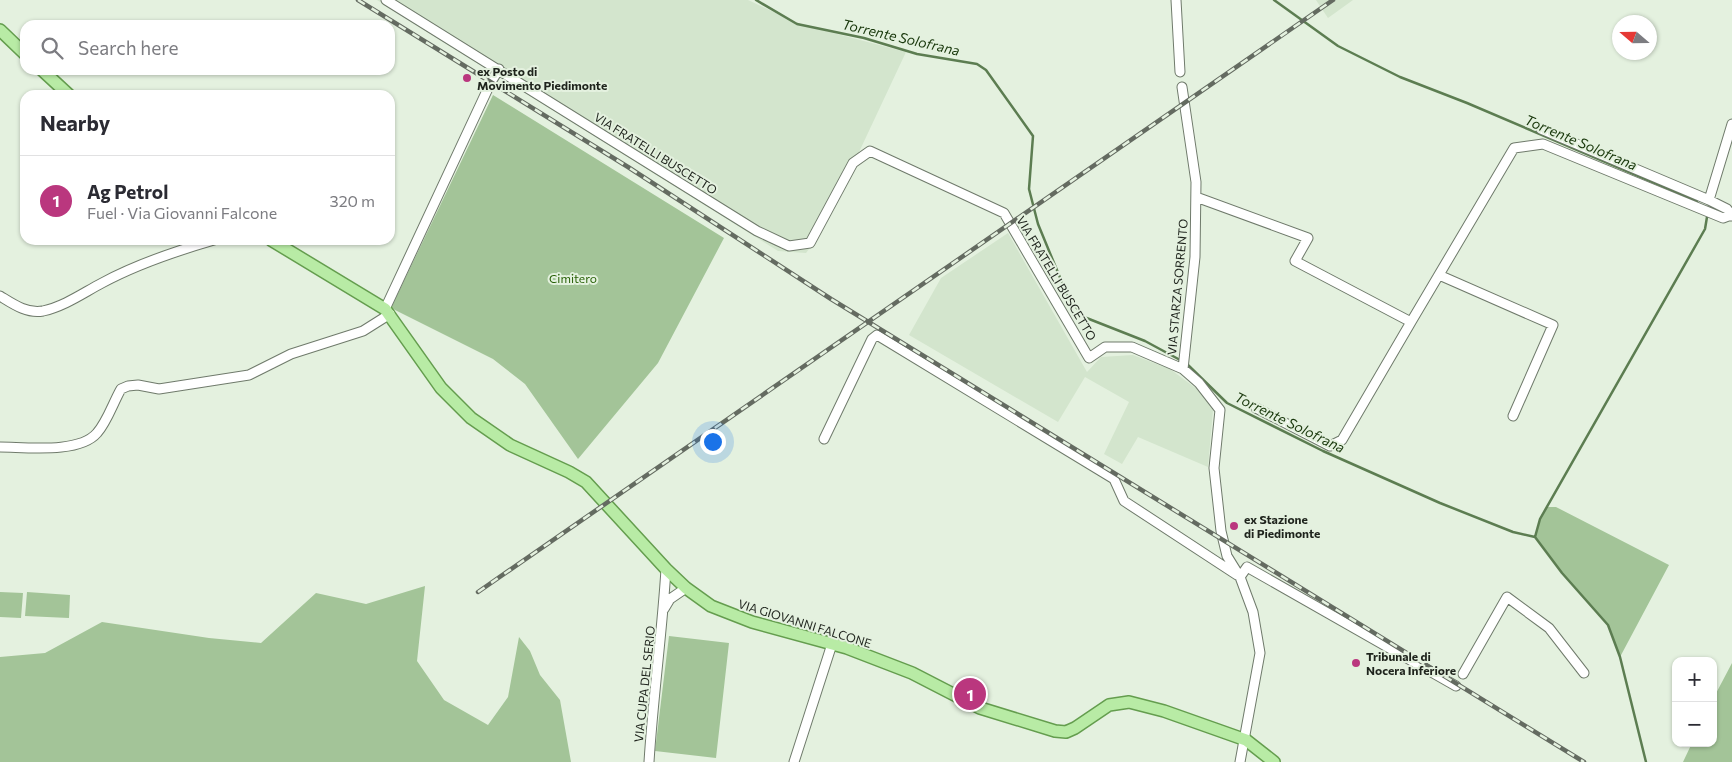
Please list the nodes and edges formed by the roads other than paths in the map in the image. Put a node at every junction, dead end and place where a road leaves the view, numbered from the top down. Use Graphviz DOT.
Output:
graph roads {
  1 [pos="386,0"];
  2 [pos="1176,0"];
  3 [pos="0,30"];
  4 [pos="20,49"];
  5 [pos="499,69"];
  6 [pos="1180,72"];
  7 [pos="47,75"];
  8 [pos="1182,87"];
  9 [pos="64,90"];
  10 [pos="1732,124"];
  11 [pos="1541,129"];
  12 [pos="1196,197"];
  13 [pos="1709,200"];
  14 [pos="1731,215"];
  15 [pos="197,245"];
  16 [pos="279,245"];
  17 [pos="1439,275"];
  18 [pos="0,296"];
  19 [pos="388,312"];
  20 [pos="1411,322"];
  21 [pos="1184,363"];
  22 [pos="1256,408"];
  23 [pos="1513,416"];
  24 [pos="824,439"];
  25 [pos="0,447"];
  26 [pos="666,569"];
  27 [pos="1240,577"];
  28 [pos="686,588"];
  29 [pos="663,609"];
  30 [pos="832,644"];
  31 [pos="1584,672"];
  32 [pos="1463,674"];
  33 [pos="1456,686"];
  34 [pos="1246,740"];
  35 [pos="649,762"];
  36 [pos="794,762"];
  37 [pos="1240,762"];
  38 [pos="1274,762"];
  1 -- 5 [label="street, VIA FRATELLI BUSCETTO"];
  2 -- 6 [label="street"];
  3 -- 4 [label="main road"];
  5 -- 19 [label="street"];
  5 -- 21 [label="street, VIA FRATELLI BUSCETTO"];
  7 -- 9 [label="main road"];
  8 -- 12 [label="street, VIA STARZA SORRENTO"];
  10 -- 13 [label="street"];
  11 -- 13 [label="street"];
  12 -- 20 [label="street"];
  12 -- 21 [label="street, VIA STARZA SORRENTO"];
  13 -- 14 [label="street"];
  14 -- 17 [label="street"];
  15 -- 18 [label="street"];
  16 -- 19 [label="main road"];
  17 -- 20 [label="street"];
  17 -- 23 [label="street"];
  19 -- 25 [label="street"];
  19 -- 26 [label="main road, VIA GIOVANNI FALCONE"];
  20 -- 22 [label="street"];
  21 -- 27 [label="street, VIA FRATELLI BUSCETTO"];
  24 -- 27 [label="street"];
  26 -- 28 [label="main road, VIA GIOVANNI FALCONE"];
  26 -- 29 [label="street, VIA CUPA DEL SERIO"];
  27 -- 33 [label="street"];
  27 -- 34 [label="street, VIA FRATELLI BUSCETTO"];
  28 -- 29 [label="street, VIA CUPA DEL SERIO"];
  28 -- 30 [label="main road, VIA GIOVANNI FALCONE"];
  29 -- 35 [label="street, VIA CUPA DEL SERIO"];
  30 -- 34 [label="main road, VIA GIOVANNI FALCONE"];
  30 -- 36 [label="street"];
  31 -- 32 [label="street"];
  34 -- 37 [label="street, VIA FRATELLI BUSCETTO"];
  34 -- 38 [label="main road, VIA GIOVANNI FALCONE"];
}
